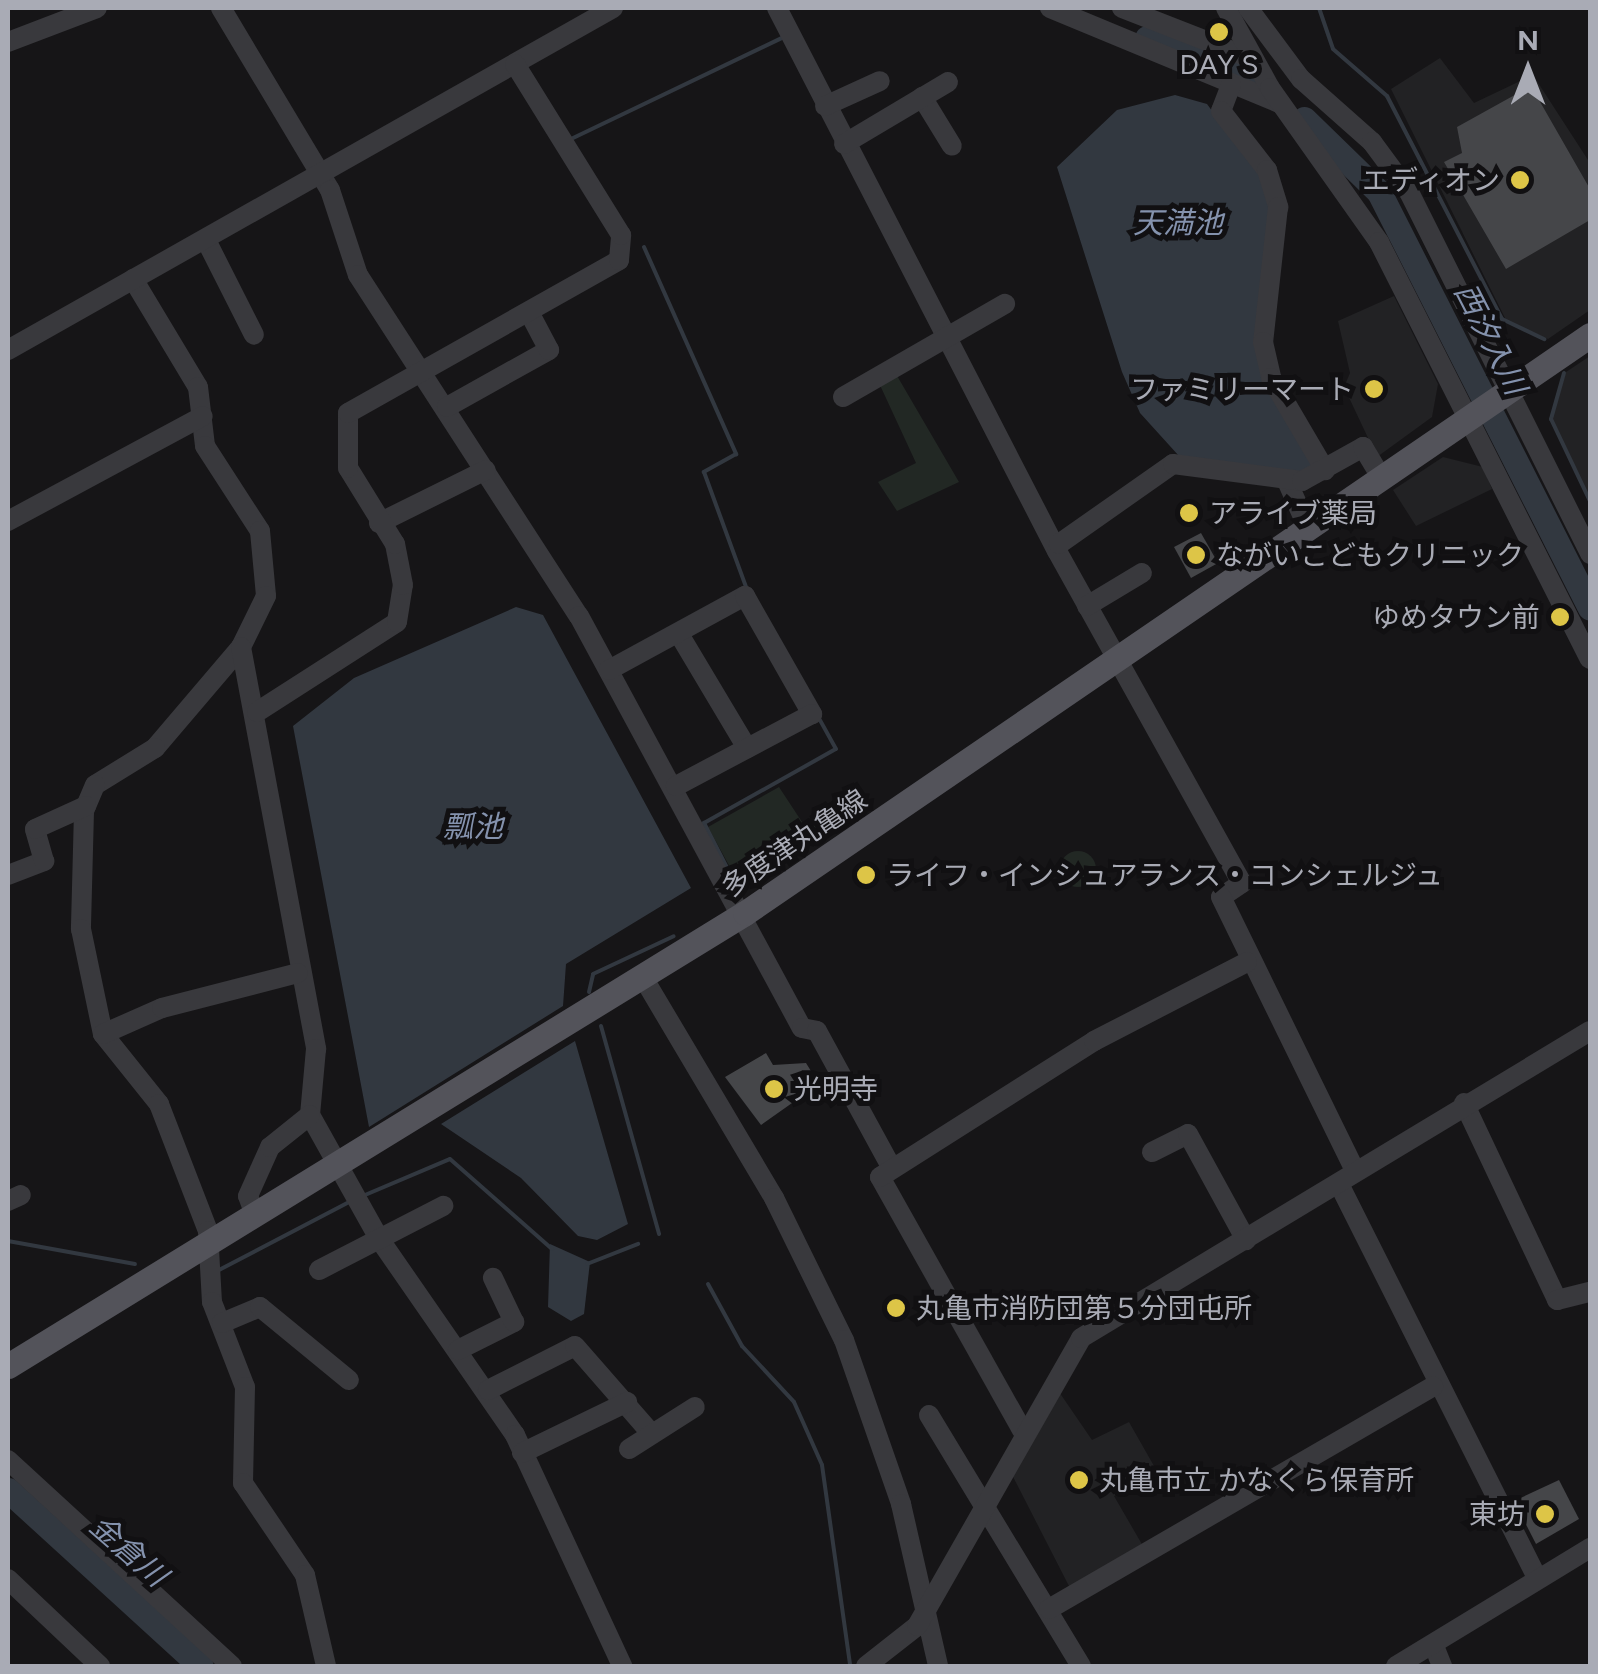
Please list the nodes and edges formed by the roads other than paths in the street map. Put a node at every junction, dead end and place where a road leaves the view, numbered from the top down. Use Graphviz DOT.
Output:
graph roads {
  1 [pos="97,8"];
  2 [pos="221,8"];
  3 [pos="613,8"];
  4 [pos="777,8"];
  5 [pos="1050,8"];
  6 [pos="1122,8"];
  7 [pos="1226,8"];
  8 [pos="1248,8"];
  9 [pos="589,14"];
  10 [pos="8,42"];
  11 [pos="1253,58"];
  12 [pos="515,64"];
  13 [pos="880,81"];
  14 [pos="948,82"];
  15 [pos="1230,85"];
  16 [pos="922,97"];
  17 [pos="1281,104"];
  18 [pos="825,106"];
  19 [pos="844,144"];
  20 [pos="952,146"];
  21 [pos="320,174"];
  22 [pos="206,240"];
  23 [pos="134,279"];
  24 [pos="1005,304"];
  25 [pos="530,314"];
  26 [pos="254,335"];
  27 [pos="1590,335"];
  28 [pos="946,338"];
  29 [pos="8,350"];
  30 [pos="425,372"];
  31 [pos="844,397"];
  32 [pos="1489,403"];
  33 [pos="447,406"];
  34 [pos="203,416"];
  35 [pos="486,470"];
  36 [pos="1326,470"];
  37 [pos="1380,475"];
  38 [pos="1287,481"];
  39 [pos="8,521"];
  40 [pos="379,523"];
  41 [pos="1307,526"];
  42 [pos="1060,544"];
  43 [pos="1590,554"];
  44 [pos="1142,573"];
  45 [pos="1087,606"];
  46 [pos="679,634"];
  47 [pos="241,647"];
  48 [pos="1118,659"];
  49 [pos="1590,659"];
  50 [pos="609,670"];
  51 [pos="257,712"];
  52 [pos="747,748"];
  53 [pos="676,786"];
  54 [pos="86,806"];
  55 [pos="8,875"];
  56 [pos="745,913"];
  57 [pos="1247,962"];
  58 [pos="298,973"];
  59 [pos="644,979"];
  60 [pos="1590,1031"];
  61 [pos="102,1034"];
  62 [pos="1464,1104"];
  63 [pos="310,1115"];
  64 [pos="1152,1152"];
  65 [pos="337,1164"];
  66 [pos="891,1167"];
  67 [pos="1347,1178"];
  68 [pos="444,1206"];
  69 [pos="255,1215"];
  70 [pos="380,1240"];
  71 [pos="1246,1240"];
  72 [pos="208,1246"];
  73 [pos="319,1270"];
  74 [pos="494,1278"];
  75 [pos="1590,1292"];
  76 [pos="222,1323"];
  77 [pos="458,1350"];
  78 [pos="8,1366"];
  79 [pos="350,1380"];
  80 [pos="1433,1386"];
  81 [pos="488,1390"];
  82 [pos="627,1402"];
  83 [pos="695,1407"];
  84 [pos="928,1415"];
  85 [pos="1022,1430"];
  86 [pos="652,1433"];
  87 [pos="629,1448"];
  88 [pos="522,1453"];
  89 [pos="8,1460"];
  90 [pos="979,1511"];
  91 [pos="1590,1548"];
  92 [pos="1536,1575"];
  93 [pos="8,1579"];
  94 [pos="928,1609"];
  95 [pos="1049,1609"];
  96 [pos="1434,1646"];
  97 [pos="100,1666"];
  98 [pos="232,1666"];
  99 [pos="326,1666"];
  100 [pos="622,1666"];
  101 [pos="866,1666"];
  102 [pos="938,1666"];
  103 [pos="1081,1666"];
  104 [pos="1396,1666"];
  105 [pos="1442,1666"];
  1 -- 10 [label="street"];
  2 -- 21 [label="street"];
  3 -- 9 [label="street"];
  4 -- 18 [label="street"];
  5 -- 15 [label="street"];
  6 -- 11 [label="street"];
  7 -- 11 [label="street"];
  8 -- 32 [label="street"];
  9 -- 12 [label="street"];
  11 -- 17 [label="street"];
  12 -- 21 [label="street"];
  12 -- 25 [label="street"];
  13 -- 18 [label="street"];
  14 -- 16 [label="street"];
  15 -- 17 [label="street"];
  15 -- 36 [label="street"];
  16 -- 19 [label="street"];
  16 -- 20 [label="street"];
  17 -- 32 [label="street"];
  18 -- 19 [label="street"];
  19 -- 28 [label="street"];
  21 -- 22 [label="street"];
  21 -- 30 [label="street"];
  22 -- 23 [label="street"];
  22 -- 26 [label="street"];
  23 -- 29 [label="street"];
  23 -- 34 [label="street"];
  24 -- 28 [label="street"];
  25 -- 30 [label="street"];
  25 -- 33 [label="street"];
  27 -- 32 [label="main road, 多度津丸亀線"];
  28 -- 31 [label="street"];
  28 -- 42 [label="street"];
  30 -- 33 [label="street"];
  30 -- 40 [label="street"];
  32 -- 37 [label="main road, 多度津丸亀線"];
  32 -- 43 [label="street"];
  32 -- 49 [label="street"];
  33 -- 35 [label="street"];
  34 -- 39 [label="street"];
  34 -- 47 [label="street"];
  35 -- 40 [label="street"];
  35 -- 50 [label="street"];
  36 -- 37 [label="street"];
  36 -- 38 [label="street"];
  37 -- 41 [label="main road, 多度津丸亀線"];
  38 -- 41 [label="street"];
  38 -- 42 [label="street"];
  40 -- 51 [label="street"];
  41 -- 48 [label="main road, 多度津丸亀線"];
  42 -- 45 [label="street"];
  44 -- 45 [label="street"];
  45 -- 48 [label="street"];
  46 -- 50 [label="street"];
  46 -- 52 [label="street"];
  46 -- 52 [label="street"];
  47 -- 51 [label="street"];
  47 -- 54 [label="street"];
  48 -- 56 [label="main road, 多度津丸亀線"];
  48 -- 57 [label="street"];
  50 -- 53 [label="street"];
  51 -- 58 [label="street"];
  52 -- 53 [label="street"];
  53 -- 56 [label="street"];
  54 -- 55 [label="street"];
  54 -- 61 [label="street"];
  56 -- 59 [label="main road, 多度津丸亀線"];
  56 -- 66 [label="street"];
  57 -- 66 [label="street"];
  57 -- 67 [label="street"];
  58 -- 61 [label="street"];
  58 -- 63 [label="street"];
  59 -- 65 [label="main road, 多度津丸亀線"];
  59 -- 94 [label="street"];
  60 -- 62 [label="street"];
  61 -- 72 [label="street"];
  62 -- 67 [label="street"];
  62 -- 75 [label="street"];
  63 -- 65 [label="street"];
  63 -- 69 [label="street"];
  64 -- 71 [label="street"];
  65 -- 69 [label="main road, 多度津丸亀線"];
  65 -- 70 [label="street"];
  66 -- 85 [label="street"];
  67 -- 71 [label="street"];
  67 -- 80 [label="street"];
  68 -- 70 [label="street"];
  69 -- 72 [label="main road, 多度津丸亀線"];
  70 -- 73 [label="street"];
  70 -- 77 [label="street"];
  71 -- 85 [label="street"];
  72 -- 76 [label="street"];
  72 -- 78 [label="main road, 多度津丸亀線"];
  74 -- 77 [label="street"];
  76 -- 79 [label="street"];
  76 -- 99 [label="street"];
  77 -- 81 [label="street"];
  80 -- 92 [label="street"];
  80 -- 95 [label="street"];
  81 -- 82 [label="street"];
  81 -- 88 [label="street"];
  82 -- 86 [label="street"];
  82 -- 88 [label="street"];
  83 -- 86 [label="street"];
  84 -- 90 [label="street"];
  85 -- 90 [label="street"];
  86 -- 87 [label="street"];
  88 -- 100 [label="street"];
  89 -- 98 [label="street"];
  90 -- 94 [label="street"];
  90 -- 95 [label="street"];
  91 -- 92 [label="street"];
  92 -- 96 [label="street"];
  93 -- 97 [label="street"];
  94 -- 101 [label="street"];
  94 -- 102 [label="street"];
  95 -- 103 [label="street"];
  96 -- 104 [label="street"];
  96 -- 105 [label="street"];
}
